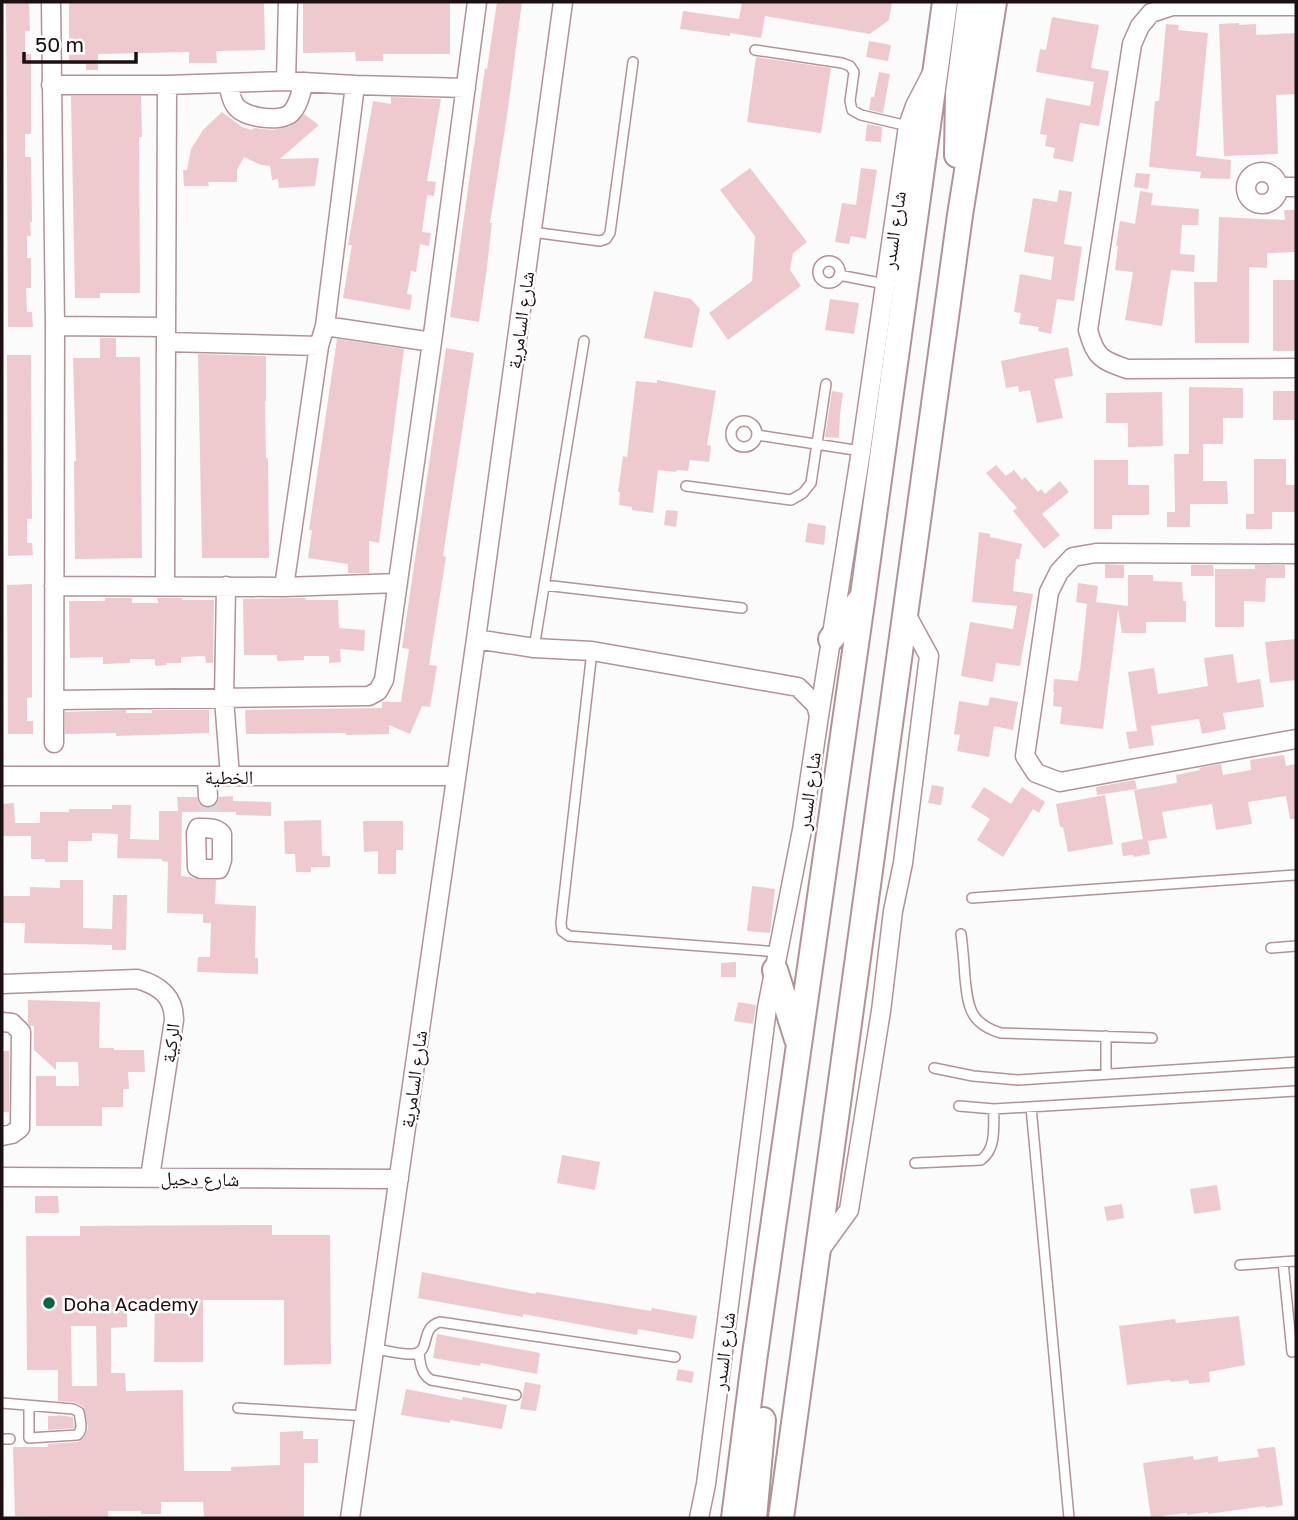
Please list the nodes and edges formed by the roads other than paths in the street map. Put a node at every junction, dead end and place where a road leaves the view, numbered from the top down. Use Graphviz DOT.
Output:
graph roads {
  1 [pos="51,2"];
  2 [pos="288,2"];
  3 [pos="477,2"];
  4 [pos="564,2"];
  5 [pos="938,2"];
  6 [pos="945,2"];
  7 [pos="988,3"];
  8 [pos="1296,6"];
  9 [pos="941,32"];
  10 [pos="755,50"];
  11 [pos="633,62"];
  12 [pos="934,69"];
  13 [pos="295,81"];
  14 [pos="228,83"];
  15 [pos="51,85"];
  16 [pos="167,85"];
  17 [pos="355,85"];
  18 [pos="466,88"];
  19 [pos="908,126"];
  20 [pos="532,232"];
  21 [pos="839,275"];
  22 [pos="885,284"];
  23 [pos="55,326"];
  24 [pos="325,326"];
  25 [pos="166,335"];
  26 [pos="584,341"];
  27 [pos="432,342"];
  28 [pos="318,346"];
  29 [pos="1296,368"];
  30 [pos="826,384"];
  31 [pos="757,435"];
  32 [pos="818,446"];
  33 [pos="861,452"];
  34 [pos="686,486"];
  35 [pos="1296,554"];
  36 [pos="398,583"];
  37 [pos="54,586"];
  38 [pos="165,586"];
  39 [pos="226,586"];
  40 [pos="544,586"];
  41 [pos="284,587"];
  42 [pos="863,595"];
  43 [pos="742,608"];
  44 [pos="476,639"];
  45 [pos="534,648"];
  46 [pos="829,650"];
  47 [pos="592,651"];
  48 [pos="798,687"];
  49 [pos="224,699"];
  50 [pos="54,700"];
  51 [pos="819,716"];
  52 [pos="1296,739"];
  53 [pos="54,743"];
  54 [pos="2,776"];
  55 [pos="207,776"];
  56 [pos="230,776"];
  57 [pos="456,776"];
  58 [pos="208,812"];
  59 [pos="1296,875"];
  60 [pos="972,898"];
  61 [pos="961,934"];
  62 [pos="1296,946"];
  63 [pos="1271,948"];
  64 [pos="777,961"];
  65 [pos="2,984"];
  66 [pos="2,1022"];
  67 [pos="1106,1036"];
  68 [pos="1152,1038"];
  69 [pos="799,1045"];
  70 [pos="1296,1062"];
  71 [pos="934,1068"];
  72 [pos="1106,1074"];
  73 [pos="1296,1091"];
  74 [pos="959,1106"];
  75 [pos="1031,1107"];
  76 [pos="994,1109"];
  77 [pos="2,1136"];
  78 [pos="915,1163"];
  79 [pos="2,1177"];
  80 [pos="150,1177"];
  81 [pos="399,1179"];
  82 [pos="1296,1261"];
  83 [pos="1283,1262"];
  84 [pos="1240,1265"];
  85 [pos="374,1349"];
  86 [pos="419,1352"];
  87 [pos="1292,1352"];
  88 [pos="675,1357"];
  89 [pos="754,1362"];
  90 [pos="516,1395"];
  91 [pos="2,1404"];
  92 [pos="29,1406"];
  93 [pos="238,1408"];
  94 [pos="364,1416"];
  95 [pos="15,1438"];
  96 [pos="350,1518"];
  97 [pos="699,1518"];
  98 [pos="720,1518"];
  99 [pos="734,1518"];
  100 [pos="754,1518"];
  101 [pos="781,1518"];
  102 [pos="1069,1518"];
  1 -- 15 [label="street"];
  2 -- 13 [label="street"];
  3 -- 18 [label="street"];
  4 -- 20 [label="street, شارع السامرية"];
  5 -- 9 [label="main road"];
  6 -- 9 [label="main road, شارع السدر"];
  7 -- 101 [label="main road"];
  8 -- 29 [label="street"];
  9 -- 12 [label="main road, شارع السدر"];
  10 -- 19 [label="lane"];
  11 -- 20 [label="lane"];
  12 -- 19 [label="street, شارع السدر"];
  12 -- 42 [label="main road, شارع السدر"];
  13 -- 14 [label="street"];
  13 -- 14 [label="street"];
  13 -- 17 [label="street"];
  14 -- 16 [label="street"];
  15 -- 16 [label="street"];
  15 -- 23 [label="street"];
  16 -- 25 [label="street"];
  17 -- 18 [label="street"];
  17 -- 24 [label="street"];
  18 -- 27 [label="street"];
  19 -- 22 [label="street, شارع السدر"];
  20 -- 44 [label="street, شارع السامرية"];
  21 -- 22 [label="lane"];
  22 -- 33 [label="street, شارع السدر"];
  23 -- 25 [label="street"];
  23 -- 37 [label="street"];
  24 -- 27 [label="street"];
  24 -- 28 [label="street"];
  25 -- 28 [label="street"];
  25 -- 38 [label="street"];
  26 -- 40 [label="lane"];
  27 -- 36 [label="street"];
  28 -- 41 [label="street"];
  30 -- 32 [label="lane"];
  31 -- 32 [label="lane"];
  32 -- 33 [label="lane"];
  32 -- 34 [label="lane"];
  33 -- 46 [label="street, شارع السدر"];
  35 -- 52 [label="street"];
  36 -- 41 [label="street"];
  36 -- 49 [label="street"];
  37 -- 38 [label="street"];
  37 -- 50 [label="street"];
  38 -- 39 [label="street"];
  39 -- 41 [label="street"];
  39 -- 49 [label="street"];
  40 -- 43 [label="lane"];
  40 -- 45 [label="lane"];
  42 -- 46 [label="main road"];
  42 -- 69 [label="main road, شارع السدر"];
  44 -- 45 [label="street"];
  44 -- 57 [label="street, شارع السامرية"];
  45 -- 47 [label="street"];
  46 -- 48 [label="street"];
  46 -- 51 [label="street, شارع السدر"];
  47 -- 48 [label="street"];
  47 -- 64 [label="lane"];
  48 -- 51 [label="street"];
  49 -- 50 [label="street"];
  49 -- 56 [label="street"];
  50 -- 53 [label="street"];
  51 -- 64 [label="street, شارع السدر"];
  54 -- 55 [label="street, الخطية"];
  55 -- 56 [label="street, الخطية"];
  55 -- 58 [label="street"];
  56 -- 57 [label="street, الخطية"];
  57 -- 81 [label="street, شارع السامرية"];
  59 -- 60 [label="lane"];
  61 -- 67 [label="lane"];
  62 -- 63 [label="lane"];
  64 -- 69 [label="main road"];
  64 -- 97 [label="street, شارع السدر"];
  65 -- 80 [label="street, الركية"];
  66 -- 77 [label="street"];
  67 -- 68 [label="lane"];
  67 -- 72 [label="lane"];
  69 -- 89 [label="main road, شارع السدر"];
  70 -- 72 [label="lane"];
  71 -- 72 [label="lane"];
  73 -- 75 [label="lane"];
  74 -- 76 [label="lane"];
  75 -- 76 [label="lane"];
  75 -- 102 [label="lane"];
  76 -- 78 [label="lane"];
  79 -- 80 [label="street, شارع دحيل"];
  80 -- 81 [label="street, شارع دحيل"];
  81 -- 85 [label="street, شارع السامرية"];
  82 -- 83 [label="lane"];
  83 -- 84 [label="lane"];
  83 -- 87 [label="lane"];
  85 -- 86 [label="lane"];
  85 -- 94 [label="street, شارع السامرية"];
  86 -- 88 [label="lane"];
  86 -- 90 [label="lane"];
  89 -- 98 [label="main road"];
  89 -- 99 [label="main road, شارع السدر"];
  89 -- 100 [label="main road"];
  91 -- 92 [label="lane"];
  92 -- 95 [label="lane"];
  92 -- 95 [label="lane"];
  93 -- 94 [label="lane"];
  94 -- 96 [label="street, شارع السامرية"];
}
